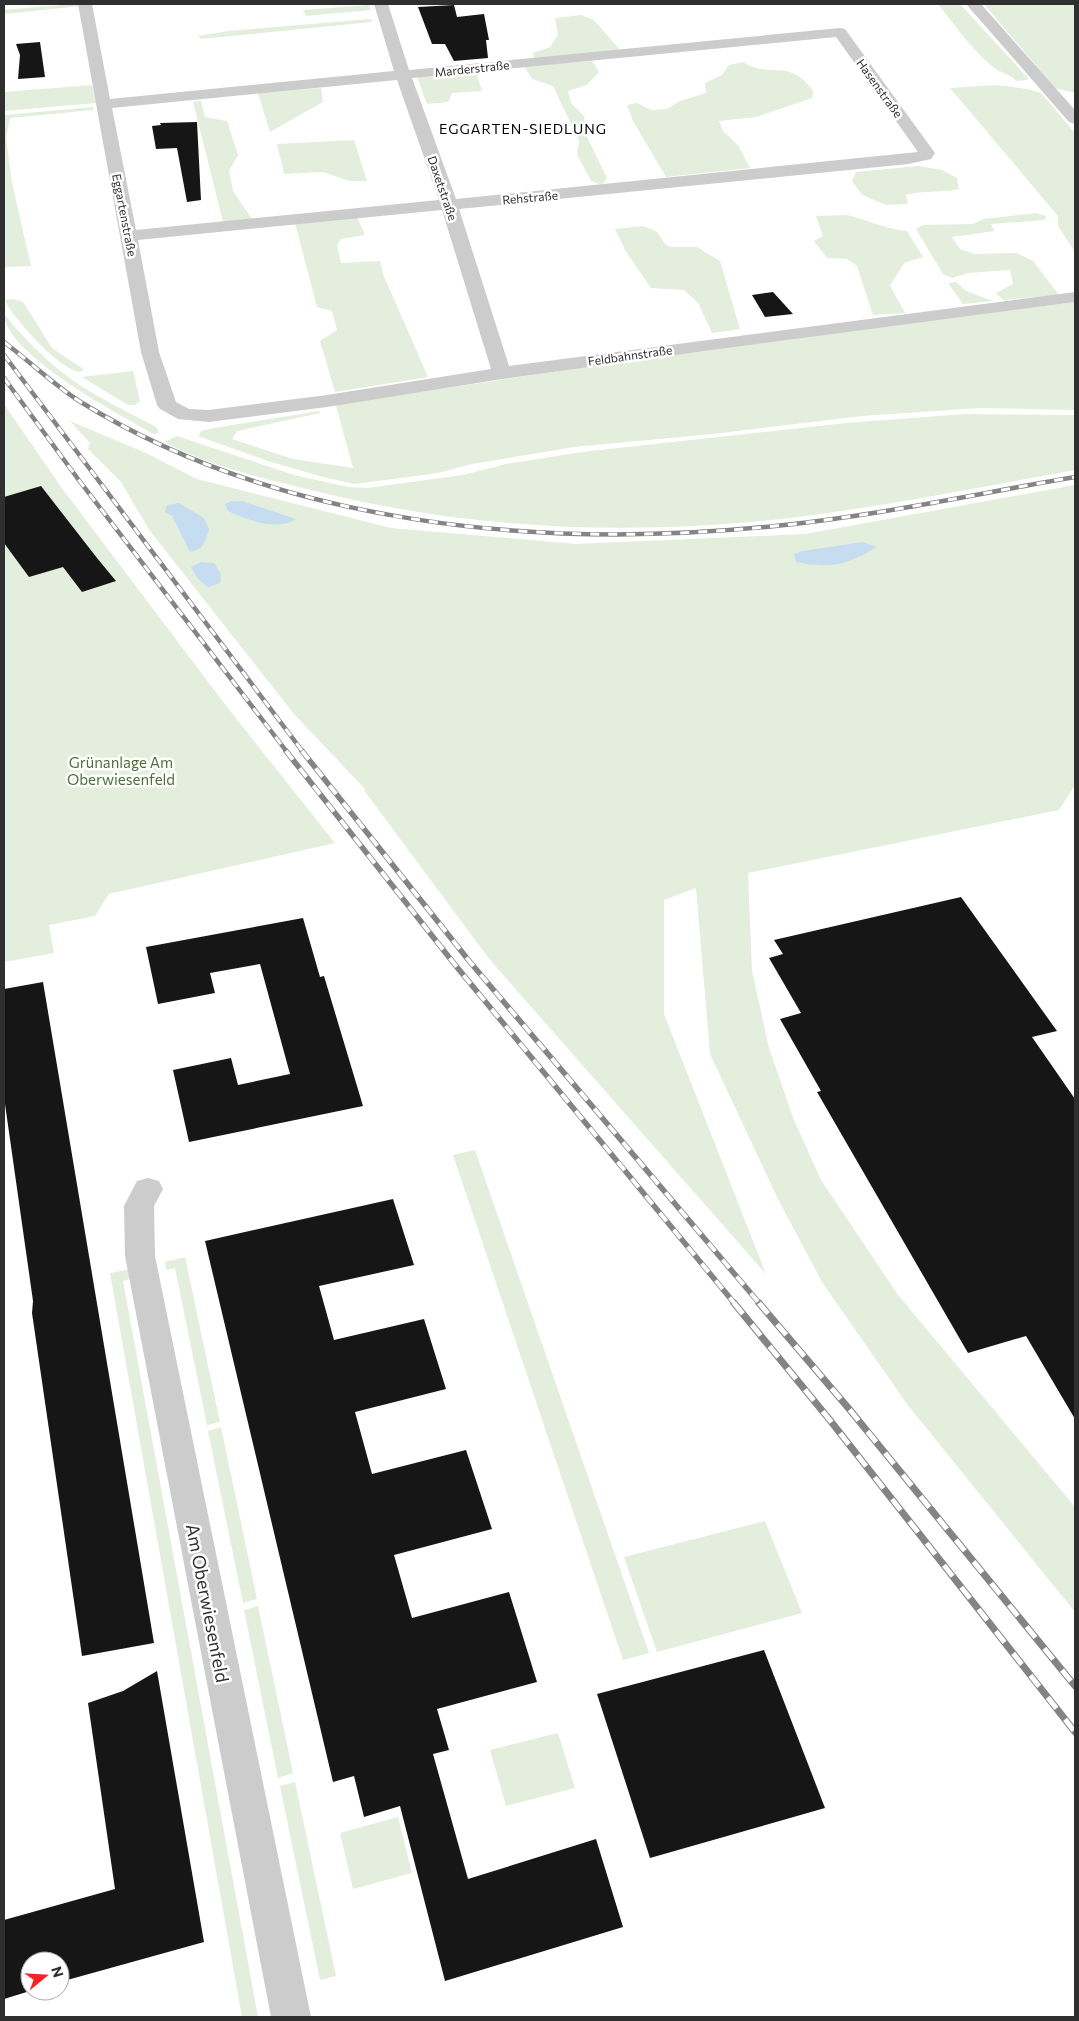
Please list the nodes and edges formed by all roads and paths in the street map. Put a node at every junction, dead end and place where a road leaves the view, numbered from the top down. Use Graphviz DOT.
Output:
graph roads {
  1 [pos="85,4"];
  2 [pos="381,4"];
  3 [pos="973,4"];
  4 [pos="842,31"];
  5 [pos="403,74"];
  6 [pos="104,104"];
  7 [pos="1075,119"];
  8 [pos="925,150"];
  9 [pos="449,204"];
  10 [pos="128,236"];
  11 [pos="1075,298"];
  12 [pos="502,373"];
  13 [pos="185,415"];
  14 [pos="148,1189"];
  15 [pos="291,2017"];
  1 -- 6 [label="street, Eggartenstraße"];
  2 -- 5 [label="street, Daxetstraße"];
  3 -- 7 [label="street"];
  4 -- 5 [label="street, Marderstraße"];
  4 -- 8 [label="street, Hasenstraße"];
  5 -- 6 [label="street, Marderstraße"];
  5 -- 9 [label="street, Daxetstraße"];
  6 -- 10 [label="street, Eggartenstraße"];
  8 -- 9 [label="street, Rehstraße"];
  9 -- 10 [label="street, Rehstraße"];
  9 -- 12 [label="street, Daxetstraße"];
  10 -- 13 [label="street, Eggartenstraße"];
  11 -- 12 [label="street, Feldbahnstraße"];
  12 -- 13 [label="street, Feldbahnstraße"];
  14 -- 15 [label="street, Am Oberwiesenfeld"];
}
